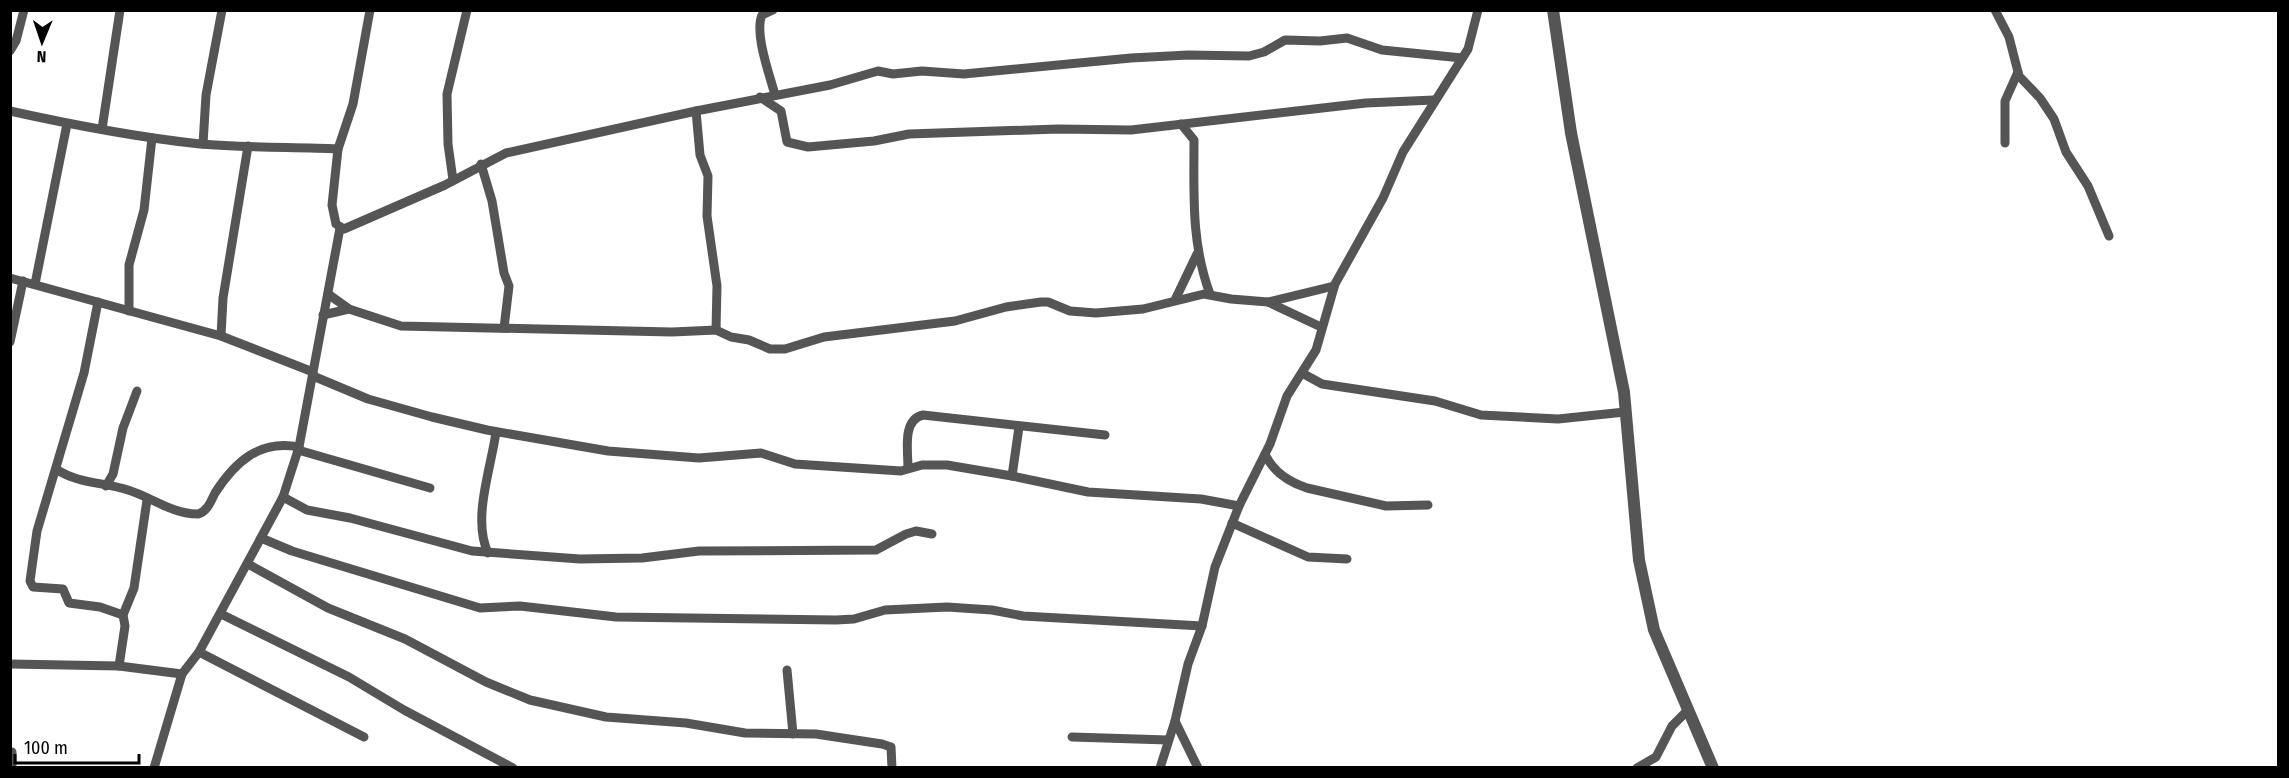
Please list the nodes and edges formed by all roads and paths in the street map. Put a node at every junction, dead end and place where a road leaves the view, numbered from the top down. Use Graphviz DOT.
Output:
graph roads {
  1 [pos="24,10"];
  2 [pos="120,10"];
  3 [pos="222,10"];
  4 [pos="370,10"];
  5 [pos="467,10"];
  6 [pos="1478,10"];
  7 [pos="1553,10"];
  8 [pos="1995,10"];
  9 [pos="764,13"];
  10 [pos="10,51"];
  11 [pos="1462,58"];
  12 [pos="2018,72"];
  13 [pos="775,95"];
  14 [pos="760,97"];
  15 [pos="1434,100"];
  16 [pos="10,111"];
  17 [pos="696,111"];
  18 [pos="67,124"];
  19 [pos="1180,124"];
  20 [pos="102,129"];
  21 [pos="152,138"];
  22 [pos="2005,143"];
  23 [pos="203,144"];
  24 [pos="248,146"];
  25 [pos="338,149"];
  26 [pos="481,164"];
  27 [pos="453,180"];
  28 [pos="340,228"];
  29 [pos="2109,236"];
  30 [pos="1198,250"];
  31 [pos="10,278"];
  32 [pos="23,281"];
  33 [pos="35,284"];
  34 [pos="1334,286"];
  35 [pos="328,294"];
  36 [pos="1210,294"];
  37 [pos="1175,300"];
  38 [pos="98,302"];
  39 [pos="1268,302"];
  40 [pos="349,309"];
  41 [pos="129,311"];
  42 [pos="323,315"];
  43 [pos="504,327"];
  44 [pos="1321,327"];
  45 [pos="716,330"];
  46 [pos="221,336"];
  47 [pos="10,342"];
  48 [pos="313,374"];
  49 [pos="1302,374"];
  50 [pos="136,391"];
  51 [pos="1625,412"];
  52 [pos="1019,428"];
  53 [pos="496,432"];
  54 [pos="1105,435"];
  55 [pos="298,448"];
  56 [pos="1266,454"];
  57 [pos="1259,467"];
  58 [pos="1271,467"];
  59 [pos="908,468"];
  60 [pos="56,470"];
  61 [pos="66,476"];
  62 [pos="1012,476"];
  63 [pos="53,481"];
  64 [pos="106,486"];
  65 [pos="430,488"];
  66 [pos="283,497"];
  67 [pos="147,500"];
  68 [pos="1428,505"];
  69 [pos="1239,506"];
  70 [pos="1232,523"];
  71 [pos="933,534"];
  72 [pos="261,538"];
  73 [pos="482,540"];
  74 [pos="472,551"];
  75 [pos="488,553"];
  76 [pos="1347,559"];
  77 [pos="248,564"];
  78 [pos="221,614"];
  79 [pos="123,615"];
  80 [pos="1202,626"];
  81 [pos="199,652"];
  82 [pos="10,664"];
  83 [pos="119,666"];
  84 [pos="787,670"];
  85 [pos="182,674"];
  86 [pos="1687,711"];
  87 [pos="1175,721"];
  88 [pos="793,734"];
  89 [pos="364,737"];
  90 [pos="1072,737"];
  91 [pos="1168,740"];
  92 [pos="12,752"];
  93 [pos="513,767"];
  94 [pos="12,768"];
  95 [pos="154,768"];
  96 [pos="892,768"];
  97 [pos="1160,768"];
  98 [pos="1198,768"];
  99 [pos="1637,768"];
  100 [pos="1713,768"];
  1 -- 10 [label="street"];
  2 -- 20 [label="street"];
  3 -- 23 [label="street"];
  4 -- 25 [label="street"];
  5 -- 27 [label="street"];
  6 -- 11 [label="street"];
  7 -- 51 [label="street"];
  8 -- 12 [label="street"];
  9 -- 13 [label="street"];
  11 -- 13 [label="street"];
  11 -- 15 [label="street"];
  12 -- 22 [label="street"];
  12 -- 29 [label="street"];
  13 -- 14 [label="street"];
  14 -- 17 [label="street"];
  14 -- 19 [label="street"];
  15 -- 19 [label="street"];
  15 -- 34 [label="street"];
  16 -- 18 [label="street"];
  17 -- 26 [label="street"];
  17 -- 45 [label="street"];
  18 -- 20 [label="street"];
  18 -- 33 [label="street"];
  19 -- 30 [label="street"];
  20 -- 21 [label="street"];
  21 -- 23 [label="street"];
  21 -- 41 [label="street"];
  23 -- 24 [label="street"];
  24 -- 25 [label="street"];
  24 -- 46 [label="street"];
  25 -- 28 [label="street"];
  26 -- 27 [label="street"];
  26 -- 43 [label="street"];
  27 -- 28 [label="street"];
  28 -- 35 [label="street"];
  30 -- 36 [label="street"];
  30 -- 37 [label="street"];
  31 -- 32 [label="street"];
  32 -- 33 [label="street"];
  32 -- 47 [label="street"];
  33 -- 38 [label="street"];
  34 -- 39 [label="street"];
  34 -- 44 [label="street"];
  35 -- 40 [label="street"];
  35 -- 42 [label="street"];
  36 -- 37 [label="street"];
  36 -- 39 [label="street"];
  37 -- 45 [label="street"];
  38 -- 41 [label="street"];
  38 -- 60 [label="street"];
  39 -- 44 [label="street"];
  40 -- 42 [label="street"];
  40 -- 43 [label="street"];
  41 -- 46 [label="street"];
  42 -- 48 [label="street"];
  43 -- 45 [label="street"];
  44 -- 49 [label="street"];
  46 -- 48 [label="street"];
  48 -- 53 [label="street"];
  48 -- 55 [label="street"];
  49 -- 51 [label="street"];
  49 -- 56 [label="street"];
  50 -- 64 [label="street"];
  51 -- 86 [label="street"];
  52 -- 54 [label="street"];
  52 -- 59 [label="street"];
  52 -- 62 [label="street"];
  53 -- 59 [label="street"];
  53 -- 73 [label="street"];
  55 -- 65 [label="street"];
  55 -- 66 [label="street"];
  55 -- 67 [label="street"];
  56 -- 57 [label="street"];
  56 -- 58 [label="street"];
  57 -- 58 [label="street"];
  57 -- 69 [label="street"];
  58 -- 68 [label="street"];
  59 -- 62 [label="street"];
  60 -- 61 [label="street"];
  60 -- 63 [label="street"];
  61 -- 63 [label="street"];
  61 -- 64 [label="street"];
  62 -- 69 [label="street"];
  63 -- 79 [label="street"];
  64 -- 67 [label="street"];
  66 -- 72 [label="street"];
  66 -- 74 [label="street"];
  67 -- 79 [label="street"];
  69 -- 70 [label="street"];
  70 -- 76 [label="street"];
  70 -- 80 [label="street"];
  71 -- 75 [label="street"];
  72 -- 77 [label="street"];
  72 -- 80 [label="street"];
  73 -- 74 [label="street"];
  73 -- 75 [label="street"];
  74 -- 75 [label="street"];
  77 -- 78 [label="street"];
  77 -- 88 [label="street"];
  78 -- 81 [label="street"];
  78 -- 93 [label="street"];
  79 -- 83 [label="street"];
  80 -- 87 [label="street"];
  81 -- 85 [label="street"];
  81 -- 89 [label="street"];
  82 -- 83 [label="street"];
  83 -- 85 [label="street"];
  84 -- 88 [label="street"];
  85 -- 95 [label="street"];
  86 -- 99 [label="street"];
  86 -- 100 [label="street"];
  87 -- 91 [label="street"];
  87 -- 98 [label="street"];
  88 -- 96 [label="street"];
  90 -- 91 [label="street"];
  91 -- 97 [label="street"];
  92 -- 94 [label="street"];
}
